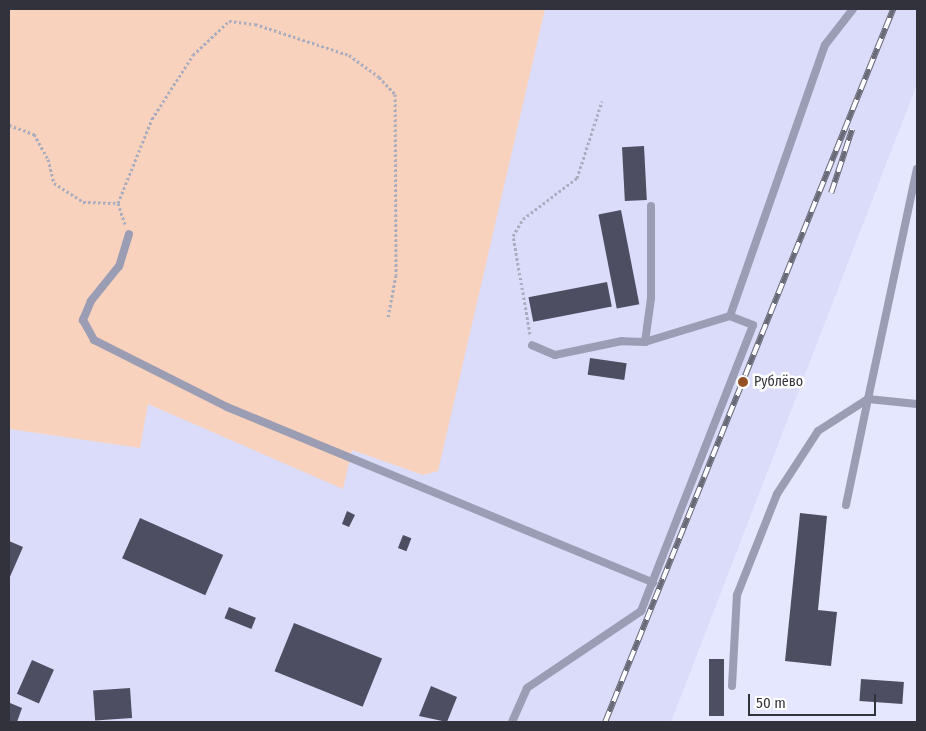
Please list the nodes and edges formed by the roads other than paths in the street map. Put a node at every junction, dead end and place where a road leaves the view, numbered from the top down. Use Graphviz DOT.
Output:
graph roads {
  1 [pos="854,9"];
  2 [pos="917,169"];
  3 [pos="651,206"];
  4 [pos="129,234"];
  5 [pos="730,316"];
  6 [pos="645,342"];
  7 [pos="532,345"];
  8 [pos="868,399"];
  9 [pos="917,404"];
  10 [pos="846,506"];
  11 [pos="654,583"];
  12 [pos="732,686"];
  13 [pos="512,722"];
  1 -- 5 [label="lane"];
  2 -- 8 [label="lane"];
  3 -- 6 [label="lane"];
  4 -- 11 [label="lane"];
  5 -- 6 [label="lane"];
  5 -- 11 [label="lane"];
  6 -- 7 [label="lane"];
  8 -- 9 [label="lane"];
  8 -- 10 [label="lane"];
  8 -- 12 [label="lane"];
  11 -- 13 [label="lane"];
}
